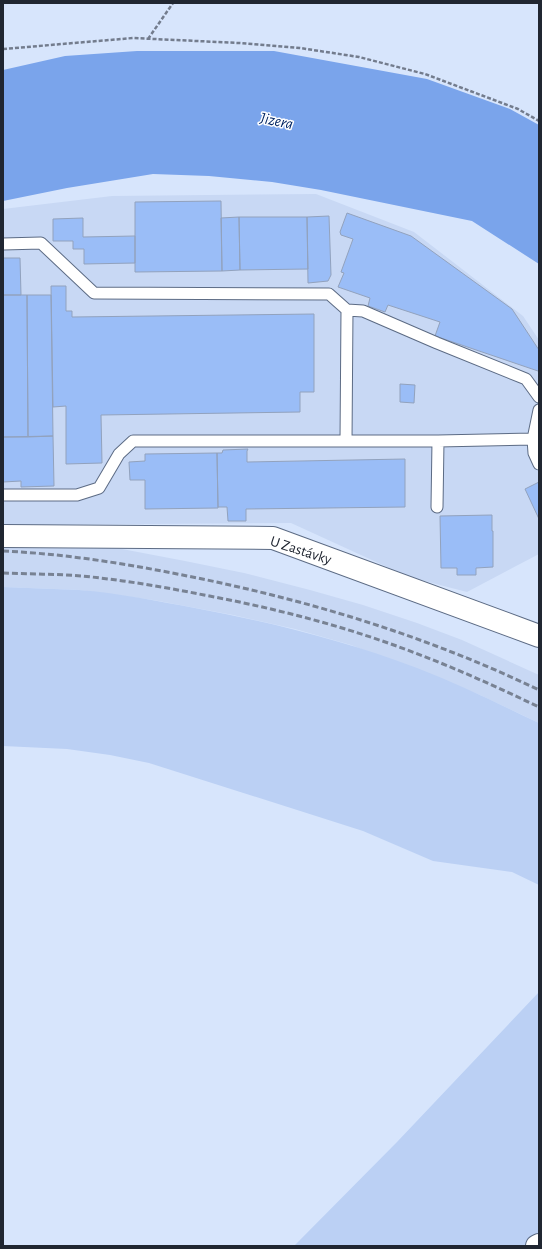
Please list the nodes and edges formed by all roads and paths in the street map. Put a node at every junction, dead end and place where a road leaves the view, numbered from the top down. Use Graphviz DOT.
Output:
graph roads {
  1 [pos="173,3"];
  2 [pos="148,39"];
  3 [pos="3,49"];
  4 [pos="539,120"];
  5 [pos="3,244"];
  6 [pos="347,310"];
  7 [pos="539,397"];
  8 [pos="539,410"];
  9 [pos="533,439"];
  10 [pos="346,441"];
  11 [pos="438,441"];
  12 [pos="539,464"];
  13 [pos="3,495"];
  14 [pos="437,506"];
  15 [pos="3,536"];
  16 [pos="539,636"];
  1 -- 2 [label="path"];
  2 -- 3 [label="path"];
  2 -- 4 [label="path"];
  5 -- 6 [label="lane"];
  6 -- 7 [label="lane"];
  6 -- 10 [label="lane"];
  8 -- 9 [label="lane"];
  9 -- 11 [label="lane"];
  9 -- 12 [label="lane"];
  10 -- 11 [label="lane"];
  10 -- 13 [label="lane"];
  11 -- 14 [label="lane"];
  15 -- 16 [label="street, U Zastávky"];
}
